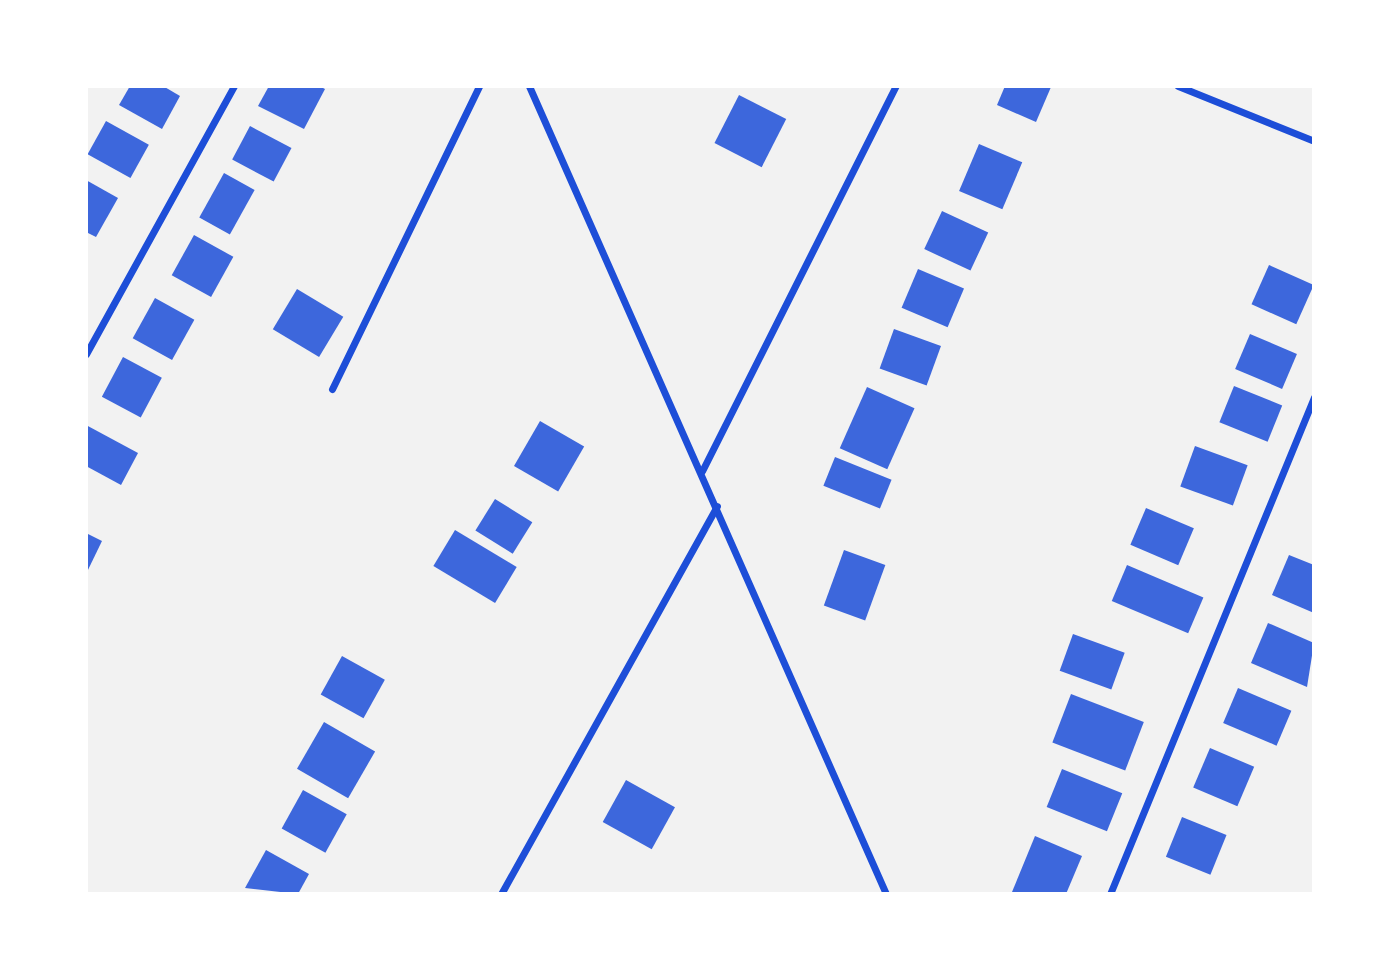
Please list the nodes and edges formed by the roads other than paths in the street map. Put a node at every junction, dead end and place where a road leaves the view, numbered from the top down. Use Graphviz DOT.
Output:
graph roads {
  1 [pos="234,86"];
  2 [pos="479,86"];
  3 [pos="528,86"];
  4 [pos="896,86"];
  5 [pos="1178,86"];
  6 [pos="1314,141"];
  7 [pos="86,354"];
  8 [pos="332,389"];
  9 [pos="1314,397"];
  10 [pos="702,471"];
  11 [pos="717,506"];
  12 [pos="501,894"];
  13 [pos="886,894"];
  14 [pos="1110,894"];
  1 -- 7 [label="street"];
  2 -- 8 [label="street"];
  3 -- 10 [label="street"];
  4 -- 10 [label="street"];
  5 -- 6 [label="street"];
  9 -- 14 [label="street"];
  10 -- 11 [label="street"];
  11 -- 12 [label="street"];
  11 -- 13 [label="street"];
}
